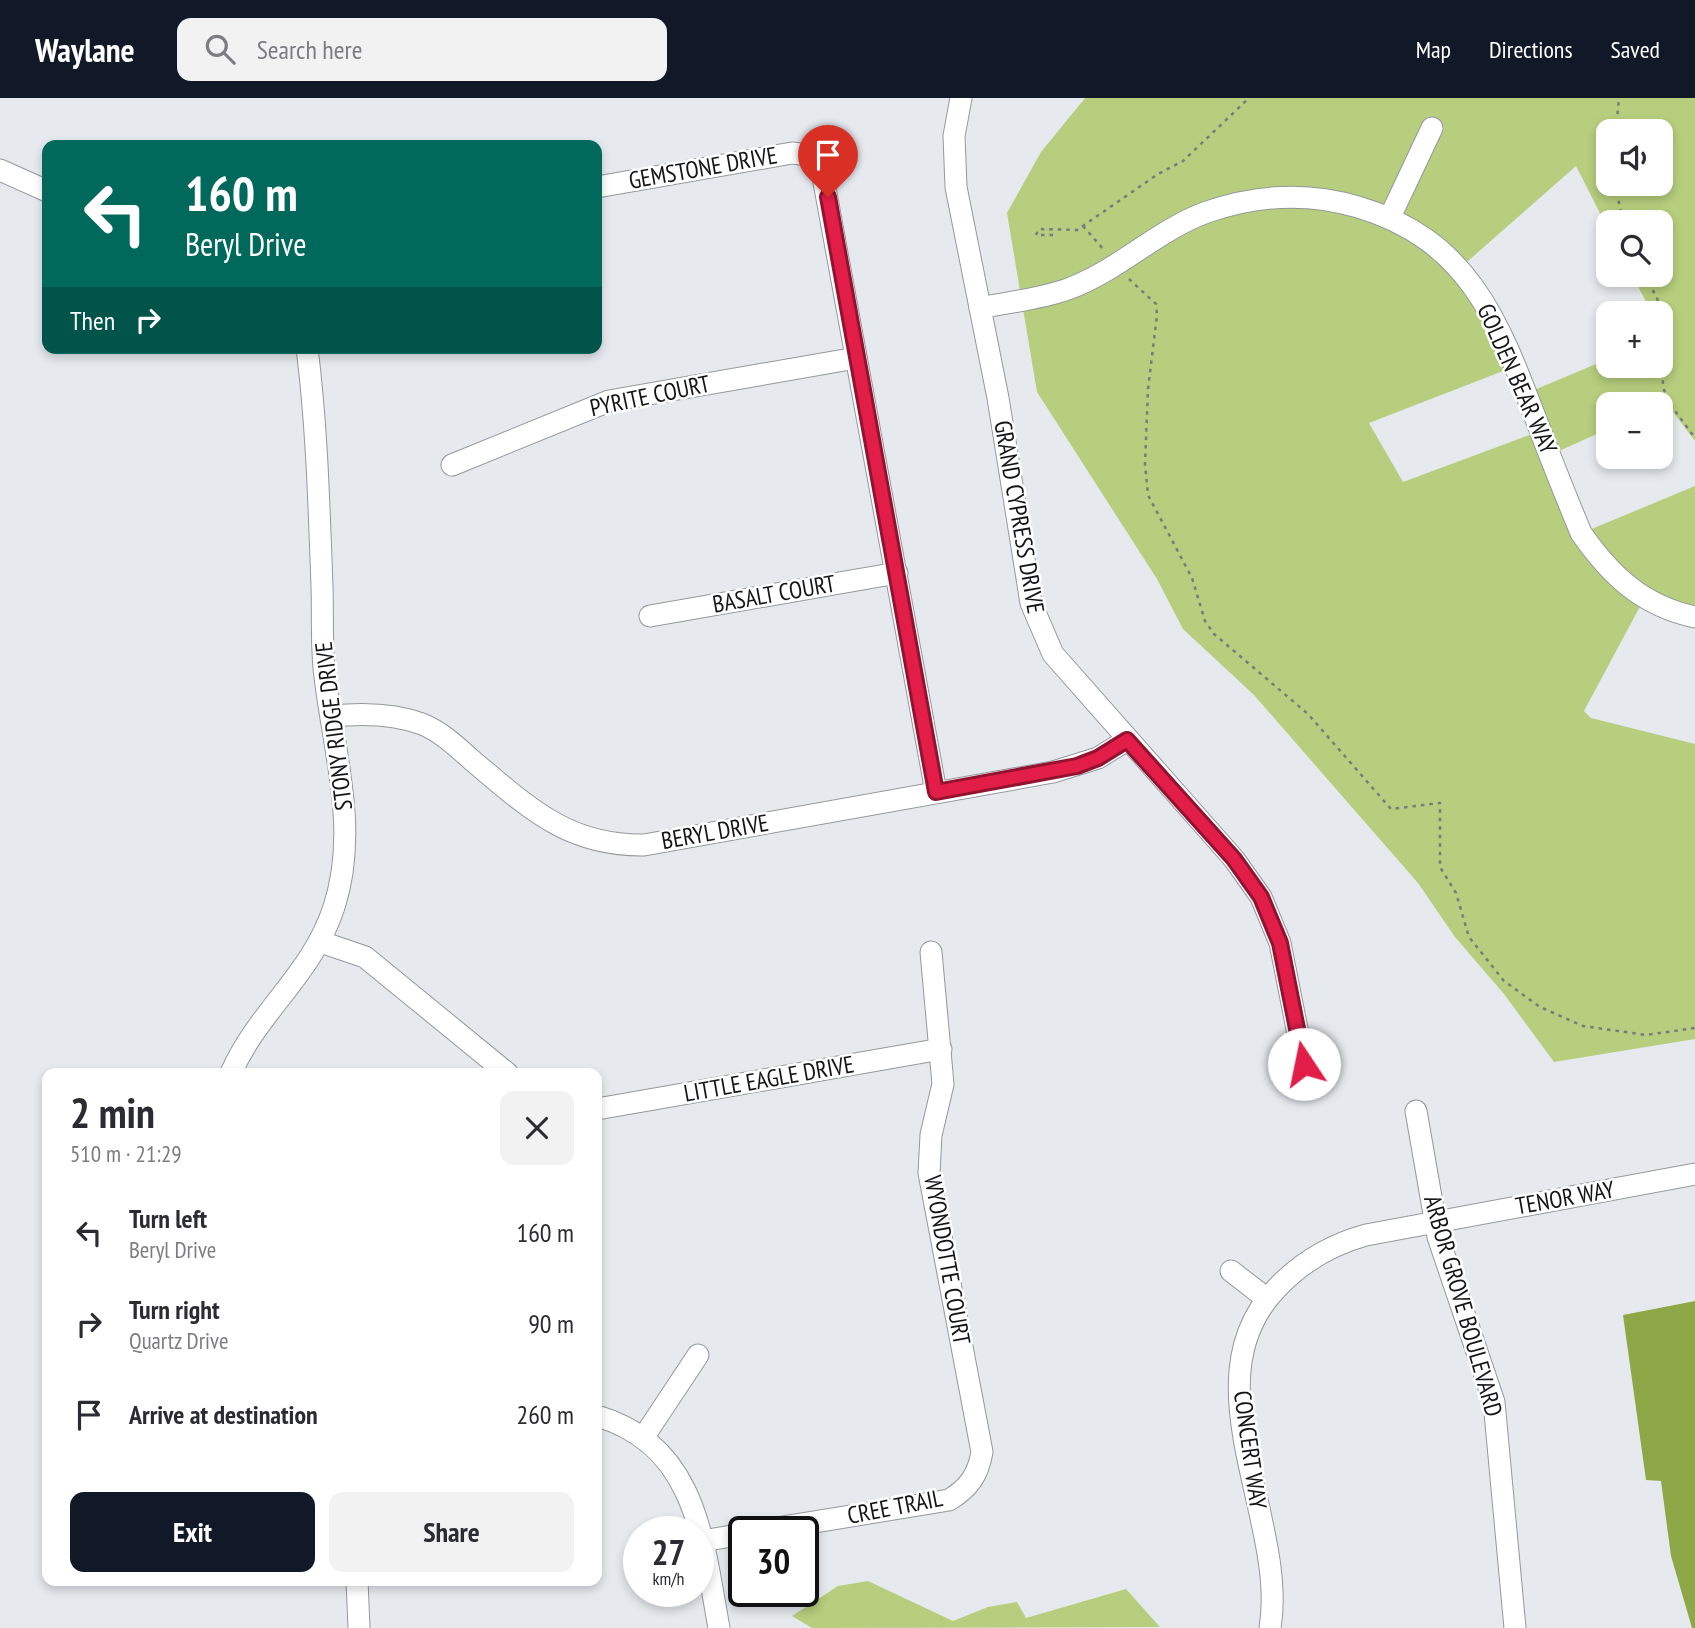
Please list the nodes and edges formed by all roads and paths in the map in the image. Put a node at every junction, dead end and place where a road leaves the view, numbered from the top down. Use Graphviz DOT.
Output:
graph roads {
  1 [pos="961,98"];
  2 [pos="1250,98"];
  3 [pos="1619,98"];
  4 [pos="1617,119"];
  5 [pos="1432,128"];
  6 [pos="0,170"];
  7 [pos="602,186"];
  8 [pos="42,189"];
  9 [pos="1390,217"];
  10 [pos="1083,226"];
  11 [pos="1053,235"];
  12 [pos="1116,264"];
  13 [pos="1651,287"];
  14 [pos="980,309"];
  15 [pos="307,354"];
  16 [pos="856,358"];
  17 [pos="1695,438"];
  18 [pos="452,465"];
  19 [pos="897,573"];
  20 [pos="650,616"];
  21 [pos="1695,618"];
  22 [pos="332,716"];
  23 [pos="1127,740"];
  24 [pos="936,792"];
  25 [pos="321,942"];
  26 [pos="931,951"];
  27 [pos="1695,1028"];
  28 [pos="941,1049"];
  29 [pos="1304,1064"];
  30 [pos="234,1068"];
  31 [pos="502,1068"];
  32 [pos="602,1108"];
  33 [pos="1416,1111"];
  34 [pos="1695,1174"];
  35 [pos="1435,1222"];
  36 [pos="1231,1271"];
  37 [pos="1267,1299"];
  38 [pos="698,1355"];
  39 [pos="602,1418"];
  40 [pos="643,1438"];
  41 [pos="979,1470"];
  42 [pos="693,1516"];
  43 [pos="819,1521"];
  44 [pos="357,1586"];
  45 [pos="714,1602"];
  46 [pos="359,1628"];
  47 [pos="719,1628"];
  48 [pos="1270,1628"];
  49 [pos="1515,1628"];
  1 -- 14 [label="street, GRAND CYPRESS DRIVE"];
  2 -- 10 [label="path"];
  3 -- 4 [label="path"];
  5 -- 9 [label="street"];
  6 -- 8 [label="street"];
  7 -- 16 [label="street, GEMSTONE DRIVE"];
  9 -- 12 [label="street, GOLDEN BEAR WAY"];
  9 -- 21 [label="street, GOLDEN BEAR WAY"];
  10 -- 11 [label="path"];
  10 -- 12 [label="path"];
  12 -- 14 [label="street, GOLDEN BEAR WAY"];
  12 -- 27 [label="path"];
  13 -- 17 [label="path"];
  14 -- 23 [label="street, GRAND CYPRESS DRIVE"];
  15 -- 22 [label="street, STONY RIDGE DRIVE"];
  16 -- 18 [label="street, PYRITE COURT"];
  16 -- 19 [label="street"];
  19 -- 20 [label="street, BASALT COURT"];
  19 -- 24 [label="street"];
  22 -- 24 [label="street, BERYL DRIVE"];
  22 -- 25 [label="street, STONY RIDGE DRIVE"];
  23 -- 24 [label="street, BERYL DRIVE"];
  23 -- 29 [label="street, GRAND CYPRESS DRIVE"];
  25 -- 30 [label="street, STONY RIDGE DRIVE"];
  25 -- 31 [label="street"];
  26 -- 28 [label="street, WYONDOTTE COURT"];
  28 -- 32 [label="street, LITTLE EAGLE DRIVE"];
  28 -- 41 [label="street, WYONDOTTE COURT"];
  33 -- 35 [label="street, ARBOR GROVE BOULEVARD"];
  34 -- 35 [label="street, TENOR WAY"];
  35 -- 37 [label="street, CONCERT WAY"];
  35 -- 49 [label="street, ARBOR GROVE BOULEVARD"];
  36 -- 37 [label="street"];
  37 -- 48 [label="street, CONCERT WAY"];
  38 -- 40 [label="street"];
  39 -- 40 [label="street"];
  40 -- 42 [label="street"];
  41 -- 43 [label="street, CREE TRAIL"];
  44 -- 46 [label="street"];
  45 -- 47 [label="street"];
}
